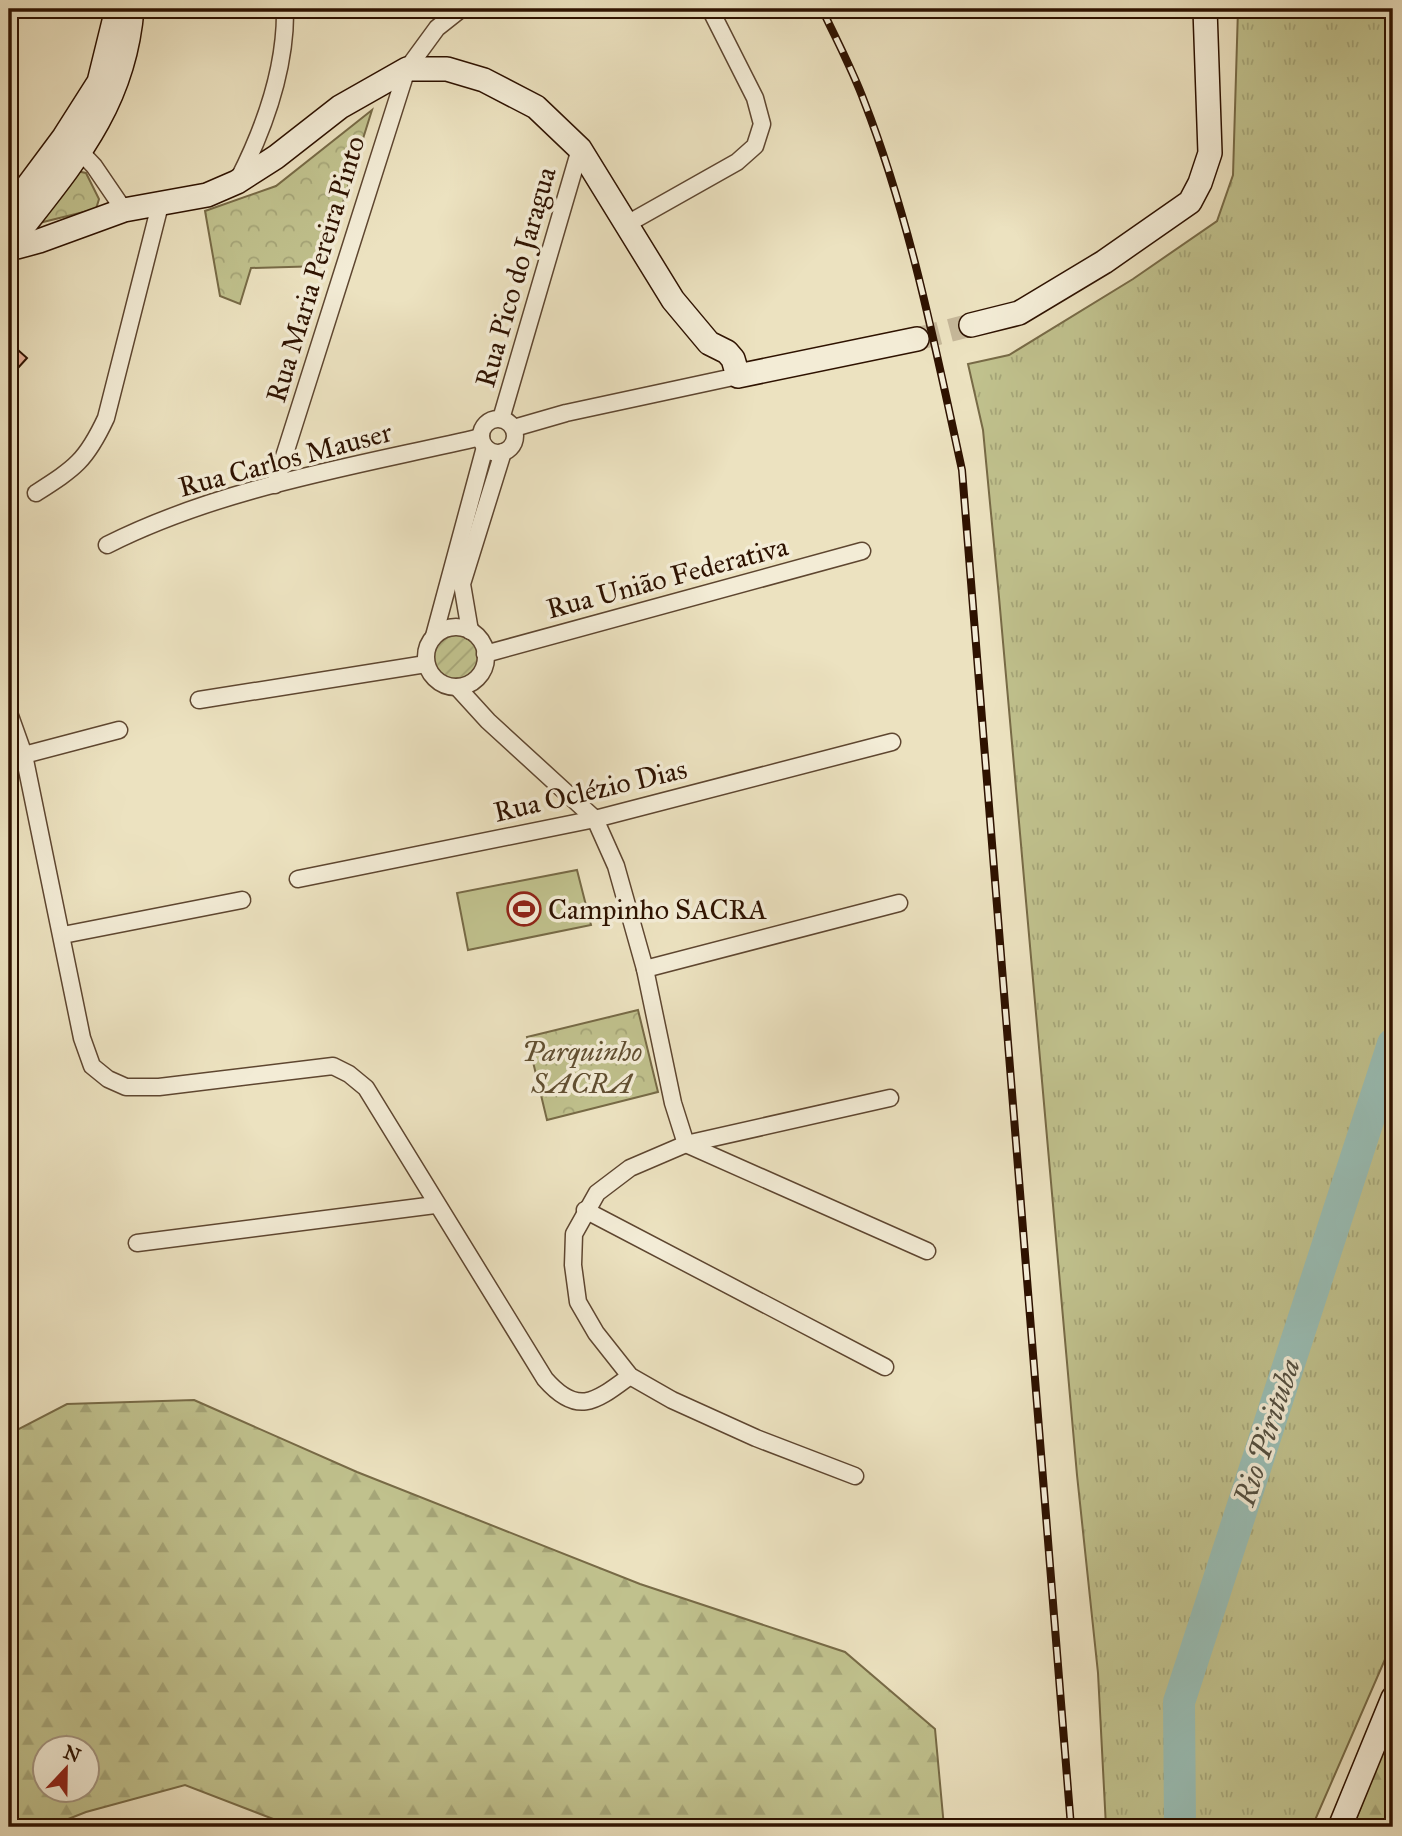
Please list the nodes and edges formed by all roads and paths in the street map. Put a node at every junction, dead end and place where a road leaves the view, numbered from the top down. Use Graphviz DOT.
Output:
graph roads {
  1 [pos="117,9"];
  2 [pos="132,9"];
  3 [pos="285,9"];
  4 [pos="461,9"];
  5 [pos="710,9"];
  6 [pos="1205,9"];
  7 [pos="407,69"];
  8 [pos="73,144"];
  9 [pos="580,149"];
  10 [pos="237,182"];
  11 [pos="160,205"];
  12 [pos="124,210"];
  13 [pos="9,211"];
  14 [pos="627,224"];
  15 [pos="39,241"];
  16 [pos="9,245"];
  17 [pos="9,261"];
  18 [pos="971,325"];
  19 [pos="917,339"];
  20 [pos="738,376"];
  21 [pos="508,424"];
  22 [pos="483,442"];
  23 [pos="503,452"];
  24 [pos="275,485"];
  25 [pos="36,493"];
  26 [pos="107,545"];
  27 [pos="862,551"];
  28 [pos="470,631"];
  29 [pos="434,636"];
  30 [pos="485,654"];
  31 [pos="426,664"];
  32 [pos="457,687"];
  33 [pos="199,700"];
  34 [pos="9,713"];
  35 [pos="119,730"];
  36 [pos="892,743"];
  37 [pos="24,755"];
  38 [pos="595,819"];
  39 [pos="298,880"];
  40 [pos="242,900"];
  41 [pos="899,903"];
  42 [pos="63,936"];
  43 [pos="645,970"];
  44 [pos="890,1098"];
  45 [pos="686,1144"];
  46 [pos="435,1205"];
  47 [pos="585,1210"];
  48 [pos="137,1243"];
  49 [pos="927,1251"];
  50 [pos="885,1367"];
  51 [pos="630,1376"];
  52 [pos="855,1476"];
  53 [pos="1393,1698"];
  54 [pos="1340,1827"];
  1 -- 8 [label="street"];
  2 -- 8 [label="street"];
  3 -- 10 [label="street"];
  4 -- 7 [label="street, Rua Maria Pereira Pinto"];
  5 -- 14 [label="street"];
  6 -- 18 [label="street"];
  7 -- 9 [label="street"];
  7 -- 10 [label="street"];
  7 -- 24 [label="street, Rua Maria Pereira Pinto"];
  8 -- 12 [label="street"];
  8 -- 13 [label="street"];
  8 -- 16 [label="street"];
  9 -- 14 [label="street"];
  9 -- 21 [label="street, Rua Pico do Jaragua"];
  10 -- 11 [label="street"];
  11 -- 12 [label="street"];
  11 -- 25 [label="street"];
  12 -- 15 [label="street"];
  14 -- 20 [label="street"];
  15 -- 16 [label="street"];
  15 -- 17 [label="street"];
  19 -- 20 [label="street"];
  20 -- 21 [label="street"];
  21 -- 22 [label="street"];
  21 -- 23 [label="street"];
  22 -- 23 [label="street"];
  22 -- 24 [label="street, Rua Carlos Mauser"];
  22 -- 29 [label="street"];
  23 -- 28 [label="street"];
  24 -- 26 [label="street, Rua Carlos Mauser"];
  27 -- 30 [label="street, Rua União Federativa"];
  28 -- 29 [label="street"];
  28 -- 30 [label="street"];
  29 -- 31 [label="street"];
  30 -- 32 [label="street"];
  31 -- 32 [label="street"];
  31 -- 33 [label="street"];
  32 -- 38 [label="street"];
  34 -- 37 [label="street"];
  35 -- 37 [label="street"];
  36 -- 38 [label="street, Rua Oclézio Dias"];
  37 -- 42 [label="street"];
  38 -- 39 [label="street, Rua Oclézio Dias"];
  38 -- 43 [label="street"];
  40 -- 42 [label="street"];
  41 -- 43 [label="street"];
  42 -- 46 [label="street"];
  43 -- 45 [label="street"];
  44 -- 45 [label="street"];
  45 -- 47 [label="street"];
  45 -- 49 [label="street"];
  46 -- 48 [label="street"];
  46 -- 51 [label="street"];
  47 -- 50 [label="street"];
  47 -- 51 [label="street"];
  51 -- 52 [label="street"];
  53 -- 54 [label="street"];
}
